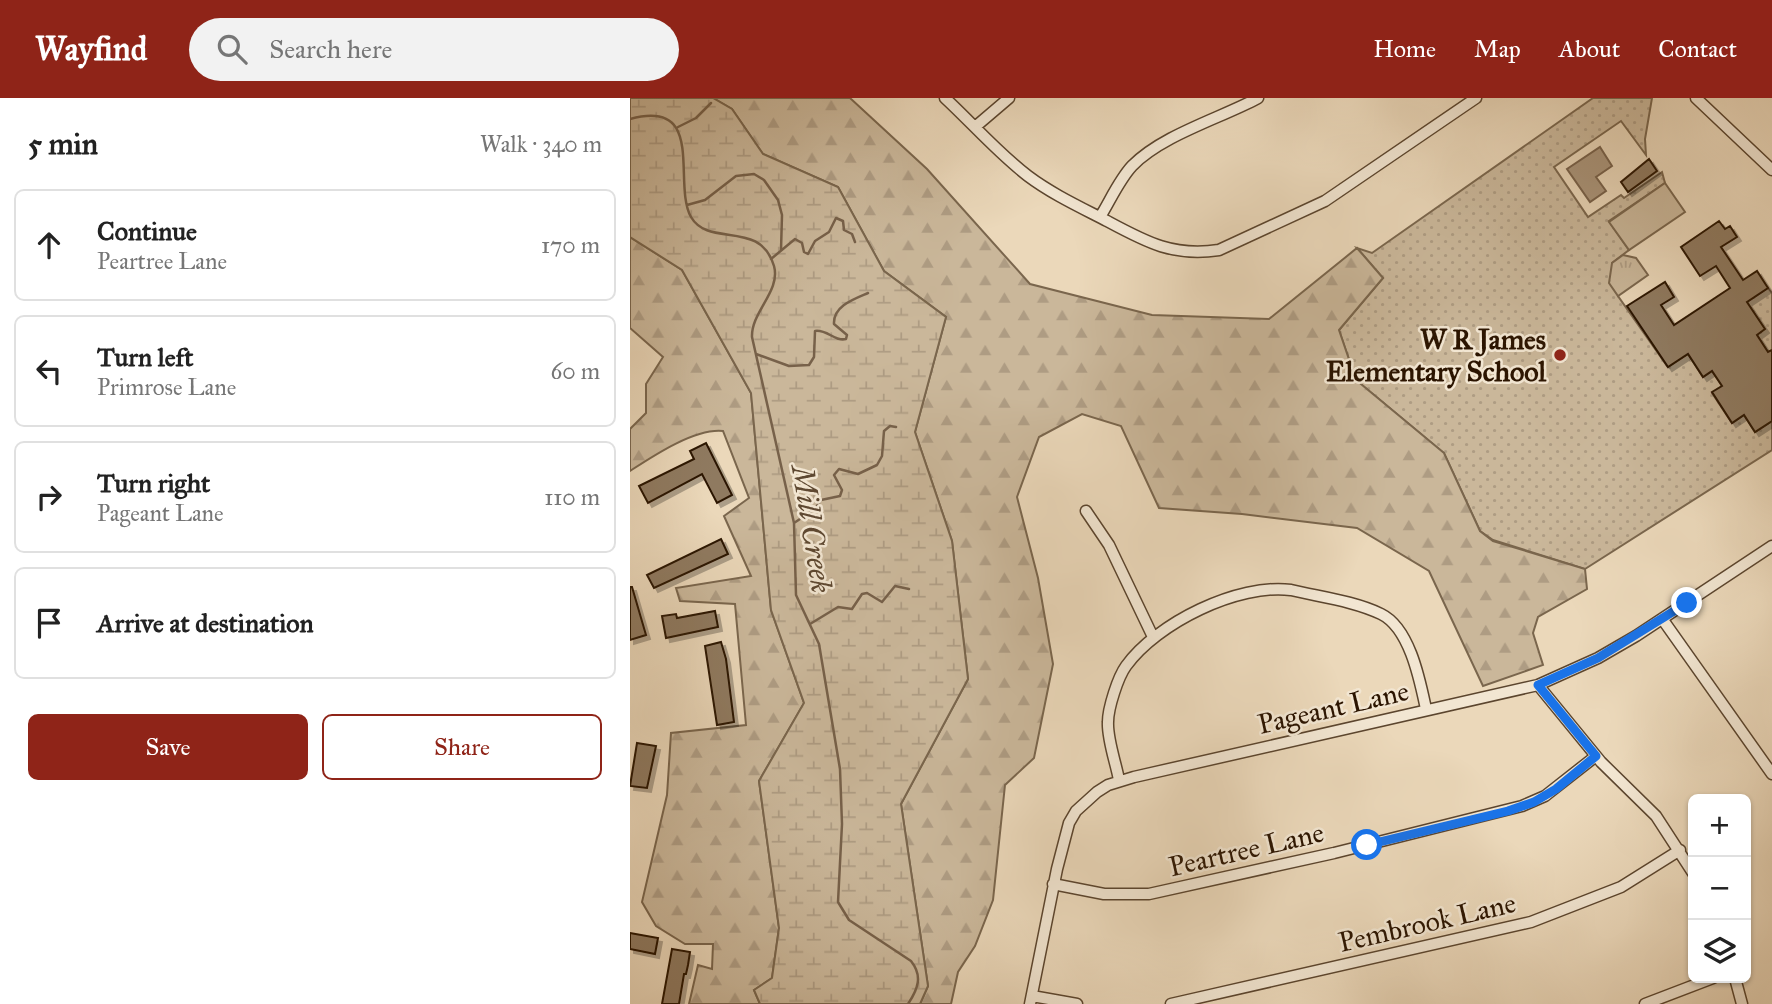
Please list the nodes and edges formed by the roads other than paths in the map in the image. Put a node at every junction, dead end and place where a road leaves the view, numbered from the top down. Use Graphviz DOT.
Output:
graph roads {
  1 [pos="946,98"];
  2 [pos="1009,98"];
  3 [pos="1258,98"];
  4 [pos="1476,98"];
  5 [pos="1696,98"];
  6 [pos="975,127"];
  7 [pos="1772,169"];
  8 [pos="1100,217"];
  9 [pos="1086,511"];
  10 [pos="1768,549"];
  11 [pos="1772,562"];
  12 [pos="1663,620"];
  13 [pos="1153,637"];
  14 [pos="1538,685"];
  15 [pos="1426,709"];
  16 [pos="1596,756"];
  17 [pos="1772,774"];
  18 [pos="1119,780"];
  19 [pos="1680,850"];
  20 [pos="1688,864"];
  21 [pos="1053,884"];
  22 [pos="1700,983"];
  23 [pos="1736,983"];
  24 [pos="1031,1000"];
  25 [pos="1077,1004"];
  26 [pos="1171,1004"];
  27 [pos="1645,1004"];
  28 [pos="1742,1004"];
  1 -- 6 [label="street"];
  2 -- 6 [label="street"];
  3 -- 8 [label="street"];
  4 -- 8 [label="street"];
  5 -- 7 [label="street"];
  6 -- 8 [label="street"];
  9 -- 13 [label="street"];
  10 -- 11 [label="street"];
  10 -- 12 [label="street, Pageant Lane"];
  12 -- 14 [label="street, Pageant Lane"];
  12 -- 17 [label="street"];
  13 -- 15 [label="street"];
  13 -- 18 [label="street"];
  14 -- 15 [label="street, Pageant Lane"];
  14 -- 16 [label="street"];
  15 -- 18 [label="street, Pageant Lane"];
  16 -- 19 [label="street"];
  16 -- 21 [label="street, Peartree Lane"];
  18 -- 21 [label="street, Pageant Lane"];
  19 -- 20 [label="street"];
  19 -- 26 [label="street, Pembrook Lane"];
  21 -- 24 [label="street, Pageant Lane"];
  22 -- 27 [label="street"];
  23 -- 28 [label="street"];
  24 -- 25 [label="street"];
}
